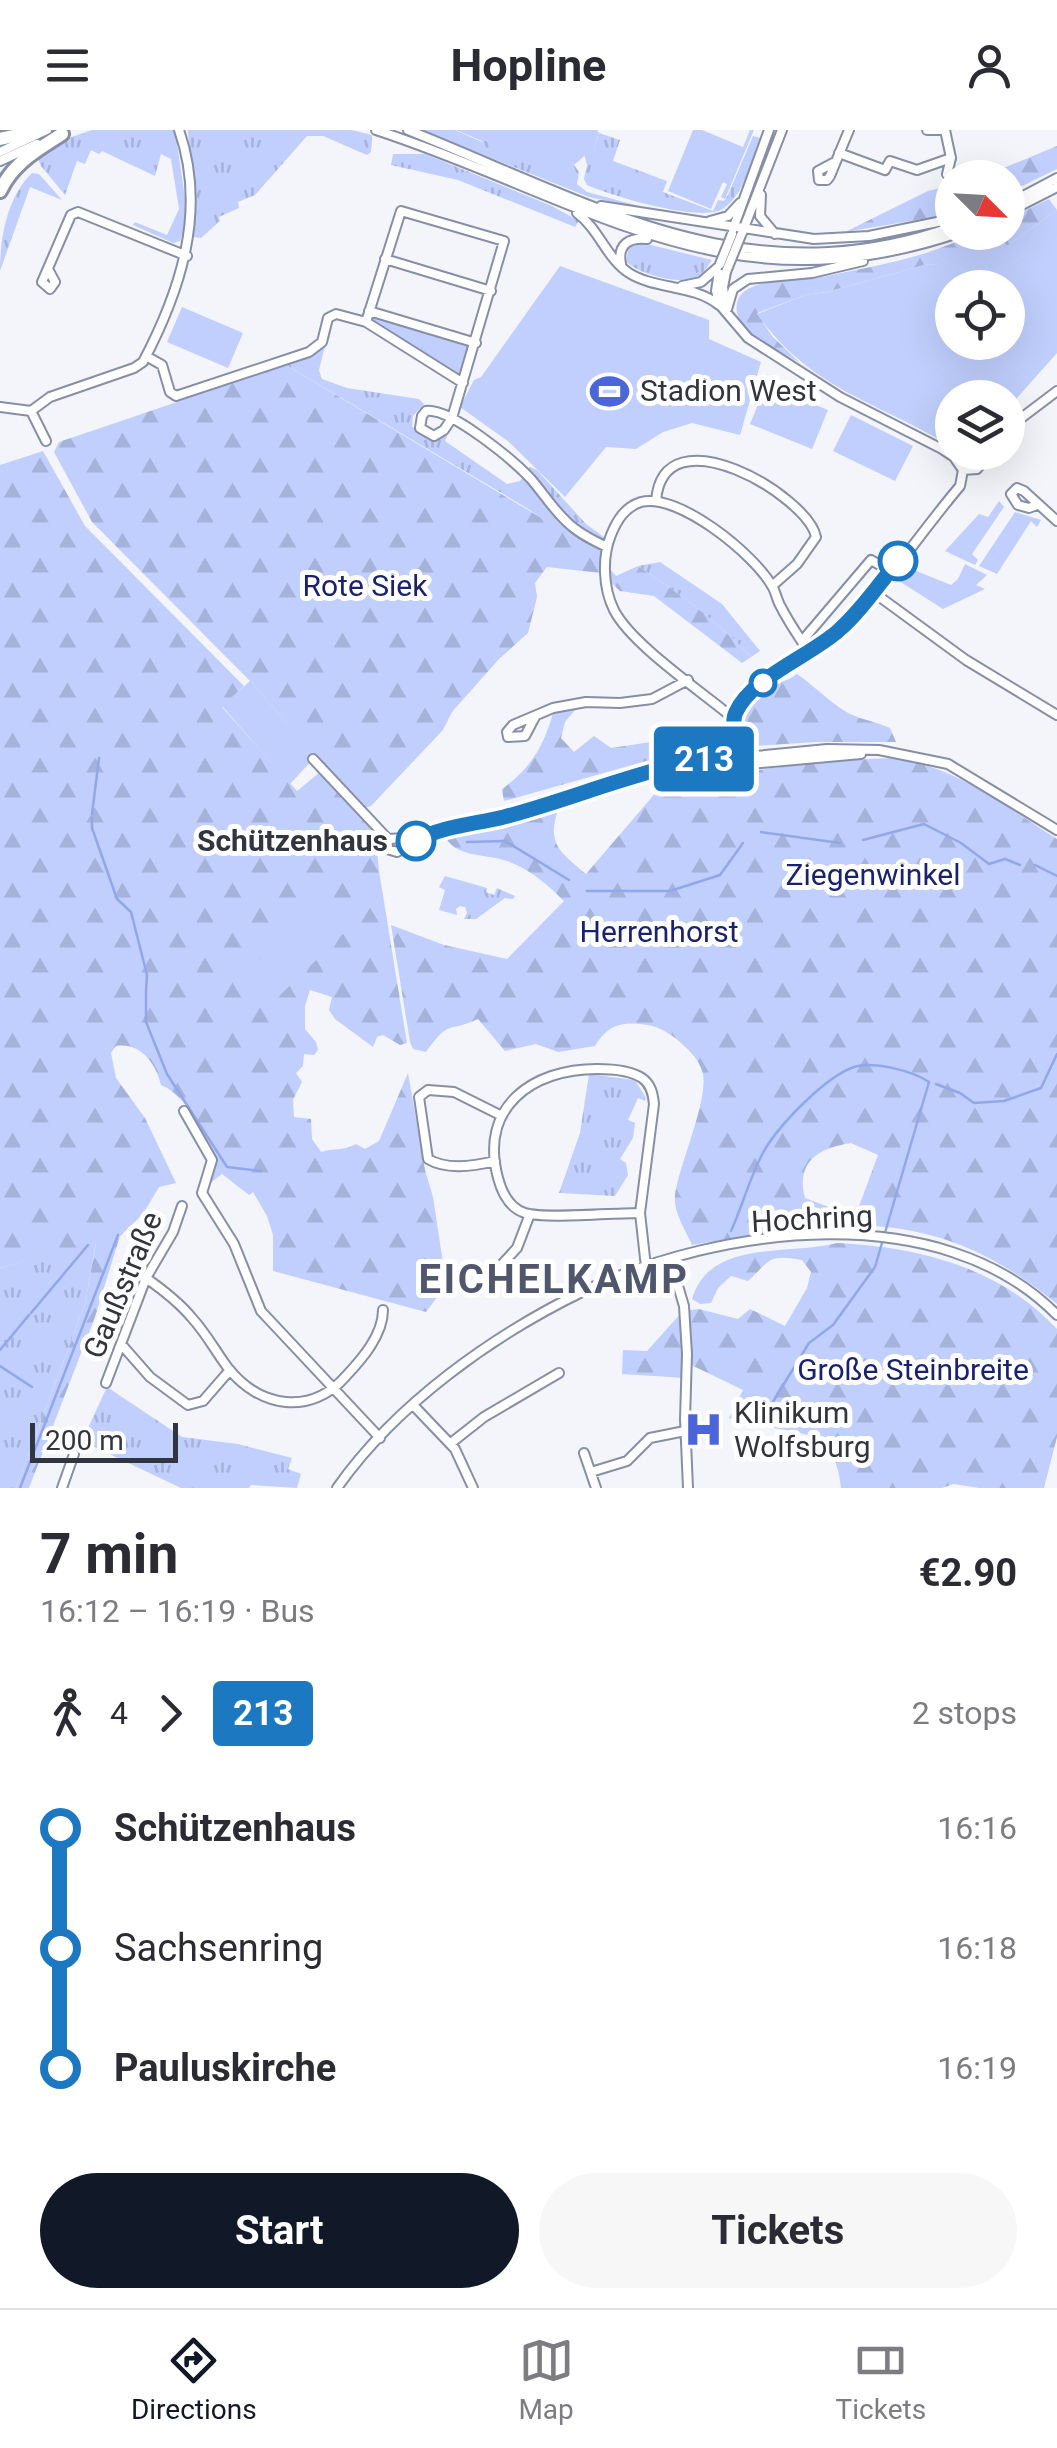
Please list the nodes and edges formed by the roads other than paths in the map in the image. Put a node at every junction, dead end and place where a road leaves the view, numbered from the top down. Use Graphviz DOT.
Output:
graph roads {
  1 [pos="44,130"];
  2 [pos="376,130"];
  3 [pos="408,130"];
  4 [pos="769,130"];
  5 [pos="782,130"];
  6 [pos="849,130"];
  7 [pos="927,130"];
  8 [pos="944,130"];
  9 [pos="68,132"];
  10 [pos="184,133"];
  11 [pos="0,140"];
  12 [pos="0,152"];
  13 [pos="839,154"];
  14 [pos="952,158"];
  15 [pos="0,161"];
  16 [pos="833,163"];
  17 [pos="766,172"];
  18 [pos="1057,178"];
  19 [pos="1057,186"];
  20 [pos="0,191"];
  21 [pos="1025,195"];
  22 [pos="746,196"];
  23 [pos="556,200"];
  24 [pos="578,201"];
  25 [pos="1025,203"];
  26 [pos="701,222"];
  27 [pos="935,223"];
  28 [pos="738,231"];
  29 [pos="935,233"];
  30 [pos="776,234"];
  31 [pos="935,239"];
  32 [pos="661,240"];
  33 [pos="878,255"];
  34 [pos="186,256"];
  35 [pos="385,259"];
  36 [pos="623,268"];
  37 [pos="720,269"];
  38 [pos="42,282"];
  39 [pos="672,286"];
  40 [pos="491,291"];
  41 [pos="715,291"];
  42 [pos="723,307"];
  43 [pos="369,310"];
  44 [pos="366,322"];
  45 [pos="476,342"];
  46 [pos="146,356"];
  47 [pos="463,382"];
  48 [pos="1057,390"];
  49 [pos="0,407"];
  50 [pos="31,411"];
  51 [pos="1025,415"];
  52 [pos="46,441"];
  53 [pos="935,445"];
  54 [pos="963,470"];
  55 [pos="656,502"];
  56 [pos="1038,505"];
  57 [pos="1057,521"];
  58 [pos="607,547"];
  59 [pos="886,553"];
  60 [pos="887,569"];
  61 [pos="772,586"];
  62 [pos="873,592"];
  63 [pos="802,642"];
  64 [pos="809,653"];
  65 [pos="688,680"];
  66 [pos="1057,715"];
  67 [pos="536,717"];
  68 [pos="733,718"];
  69 [pos="734,743"];
  70 [pos="890,752"];
  71 [pos="752,754"];
  72 [pos="735,756"];
  73 [pos="313,759"];
  74 [pos="745,764"];
  75 [pos="728,766"];
  76 [pos="652,774"];
  77 [pos="1057,830"];
  78 [pos="423,836"];
  79 [pos="388,838"];
  80 [pos="184,1112"];
  81 [pos="502,1116"];
  82 [pos="495,1161"];
  83 [pos="182,1206"];
  84 [pos="640,1213"];
  85 [pos="530,1214"];
  86 [pos="670,1259"];
  87 [pos="646,1267"];
  88 [pos="146,1278"];
  89 [pos="478,1290"];
  90 [pos="383,1310"];
  91 [pos="1057,1314"];
  92 [pos="121,1344"];
  93 [pos="230,1370"];
  94 [pos="559,1373"];
  95 [pos="106,1382"];
  96 [pos="332,1390"];
  97 [pos="414,1406"];
  98 [pos="685,1432"];
  99 [pos="380,1438"];
  100 [pos="451,1444"];
  101 [pos="584,1453"];
  102 [pos="74,1454"];
  103 [pos="591,1472"];
  104 [pos="340,1484"];
  105 [pos="62,1488"];
  106 [pos="352,1488"];
  107 [pos="473,1488"];
  108 [pos="596,1488"];
  109 [pos="688,1488"];
  1 -- 11 [label="highway"];
  1 -- 12 [label="street"];
  2 -- 23 [label="street"];
  3 -- 24 [label="street"];
  4 -- 22 [label="street"];
  5 -- 17 [label="street"];
  6 -- 13 [label="street"];
  7 -- 8 [label="street"];
  8 -- 14 [label="street"];
  9 -- 15 [label="street"];
  9 -- 20 [label="highway"];
  10 -- 34 [label="street"];
  13 -- 14 [label="street"];
  13 -- 16 [label="street"];
  17 -- 28 [label="street"];
  17 -- 30 [label="street"];
  18 -- 21 [label="street"];
  19 -- 25 [label="street"];
  22 -- 26 [label="street"];
  22 -- 28 [label="street"];
  23 -- 32 [label="street"];
  23 -- 36 [label="street"];
  24 -- 26 [label="street"];
  24 -- 29 [label="street"];
  26 -- 28 [label="street"];
  27 -- 30 [label="street"];
  28 -- 30 [label="street"];
  28 -- 37 [label="street, bridge"];
  31 -- 33 [label="street"];
  32 -- 33 [label="street"];
  32 -- 36 [label="street"];
  33 -- 42 [label="street"];
  34 -- 38 [label="street"];
  34 -- 46 [label="street"];
  35 -- 40 [label="street"];
  35 -- 40 [label="street"];
  35 -- 43 [label="street"];
  36 -- 39 [label="street"];
  37 -- 39 [label="street"];
  37 -- 41 [label="street"];
  39 -- 41 [label="street"];
  40 -- 45 [label="street"];
  41 -- 42 [label="street"];
  41 -- 42 [label="street"];
  42 -- 53 [label="street"];
  43 -- 44 [label="street"];
  43 -- 45 [label="street"];
  44 -- 46 [label="street"];
  44 -- 47 [label="street"];
  45 -- 47 [label="street"];
  46 -- 50 [label="street"];
  47 -- 58 [label="street"];
  48 -- 51 [label="street"];
  49 -- 50 [label="street"];
  50 -- 52 [label="street"];
  54 -- 60 [label="street"];
  55 -- 58 [label="street"];
  55 -- 61 [label="street"];
  55 -- 61 [label="street"];
  56 -- 57 [label="street"];
  58 -- 65 [label="street"];
  59 -- 60 [label="street"];
  60 -- 62 [label="street"];
  60 -- 63 [label="street"];
  61 -- 63 [label="street"];
  62 -- 64 [label="street"];
  62 -- 66 [label="street"];
  63 -- 64 [label="street"];
  64 -- 68 [label="street"];
  65 -- 67 [label="street"];
  65 -- 68 [label="street"];
  68 -- 69 [label="street"];
  69 -- 71 [label="street"];
  69 -- 72 [label="street"];
  70 -- 71 [label="street"];
  70 -- 74 [label="street"];
  70 -- 77 [label="street"];
  71 -- 72 [label="street"];
  72 -- 74 [label="street"];
  72 -- 75 [label="street"];
  72 -- 76 [label="street"];
  73 -- 79 [label="street"];
  74 -- 75 [label="street"];
  75 -- 76 [label="street"];
  76 -- 78 [label="street"];
  78 -- 79 [label="street"];
  78 -- 79 [label="street"];
  80 -- 96 [label="street"];
  81 -- 82 [label="street"];
  81 -- 82 [label="street"];
  81 -- 84 [label="street"];
  82 -- 85 [label="street"];
  83 -- 88 [label="street, Gaußstraße"];
  84 -- 85 [label="street"];
  84 -- 87 [label="street"];
  85 -- 89 [label="street"];
  86 -- 87 [label="street, Hochring"];
  86 -- 91 [label="street, Hochring"];
  86 -- 98 [label="street"];
  87 -- 97 [label="street, Hochring"];
  88 -- 92 [label="street, Gaußstraße"];
  88 -- 93 [label="street"];
  90 -- 96 [label="street"];
  92 -- 93 [label="street"];
  92 -- 95 [label="street, Gaußstraße"];
  93 -- 96 [label="street"];
  94 -- 100 [label="street"];
  96 -- 99 [label="street"];
  97 -- 99 [label="street, Hochring"];
  97 -- 100 [label="street"];
  98 -- 103 [label="street"];
  98 -- 109 [label="street"];
  99 -- 104 [label="street, Hochring"];
  100 -- 107 [label="street"];
  101 -- 103 [label="street"];
  102 -- 105 [label="street"];
  103 -- 108 [label="street"];
  104 -- 106 [label="street"];
}
